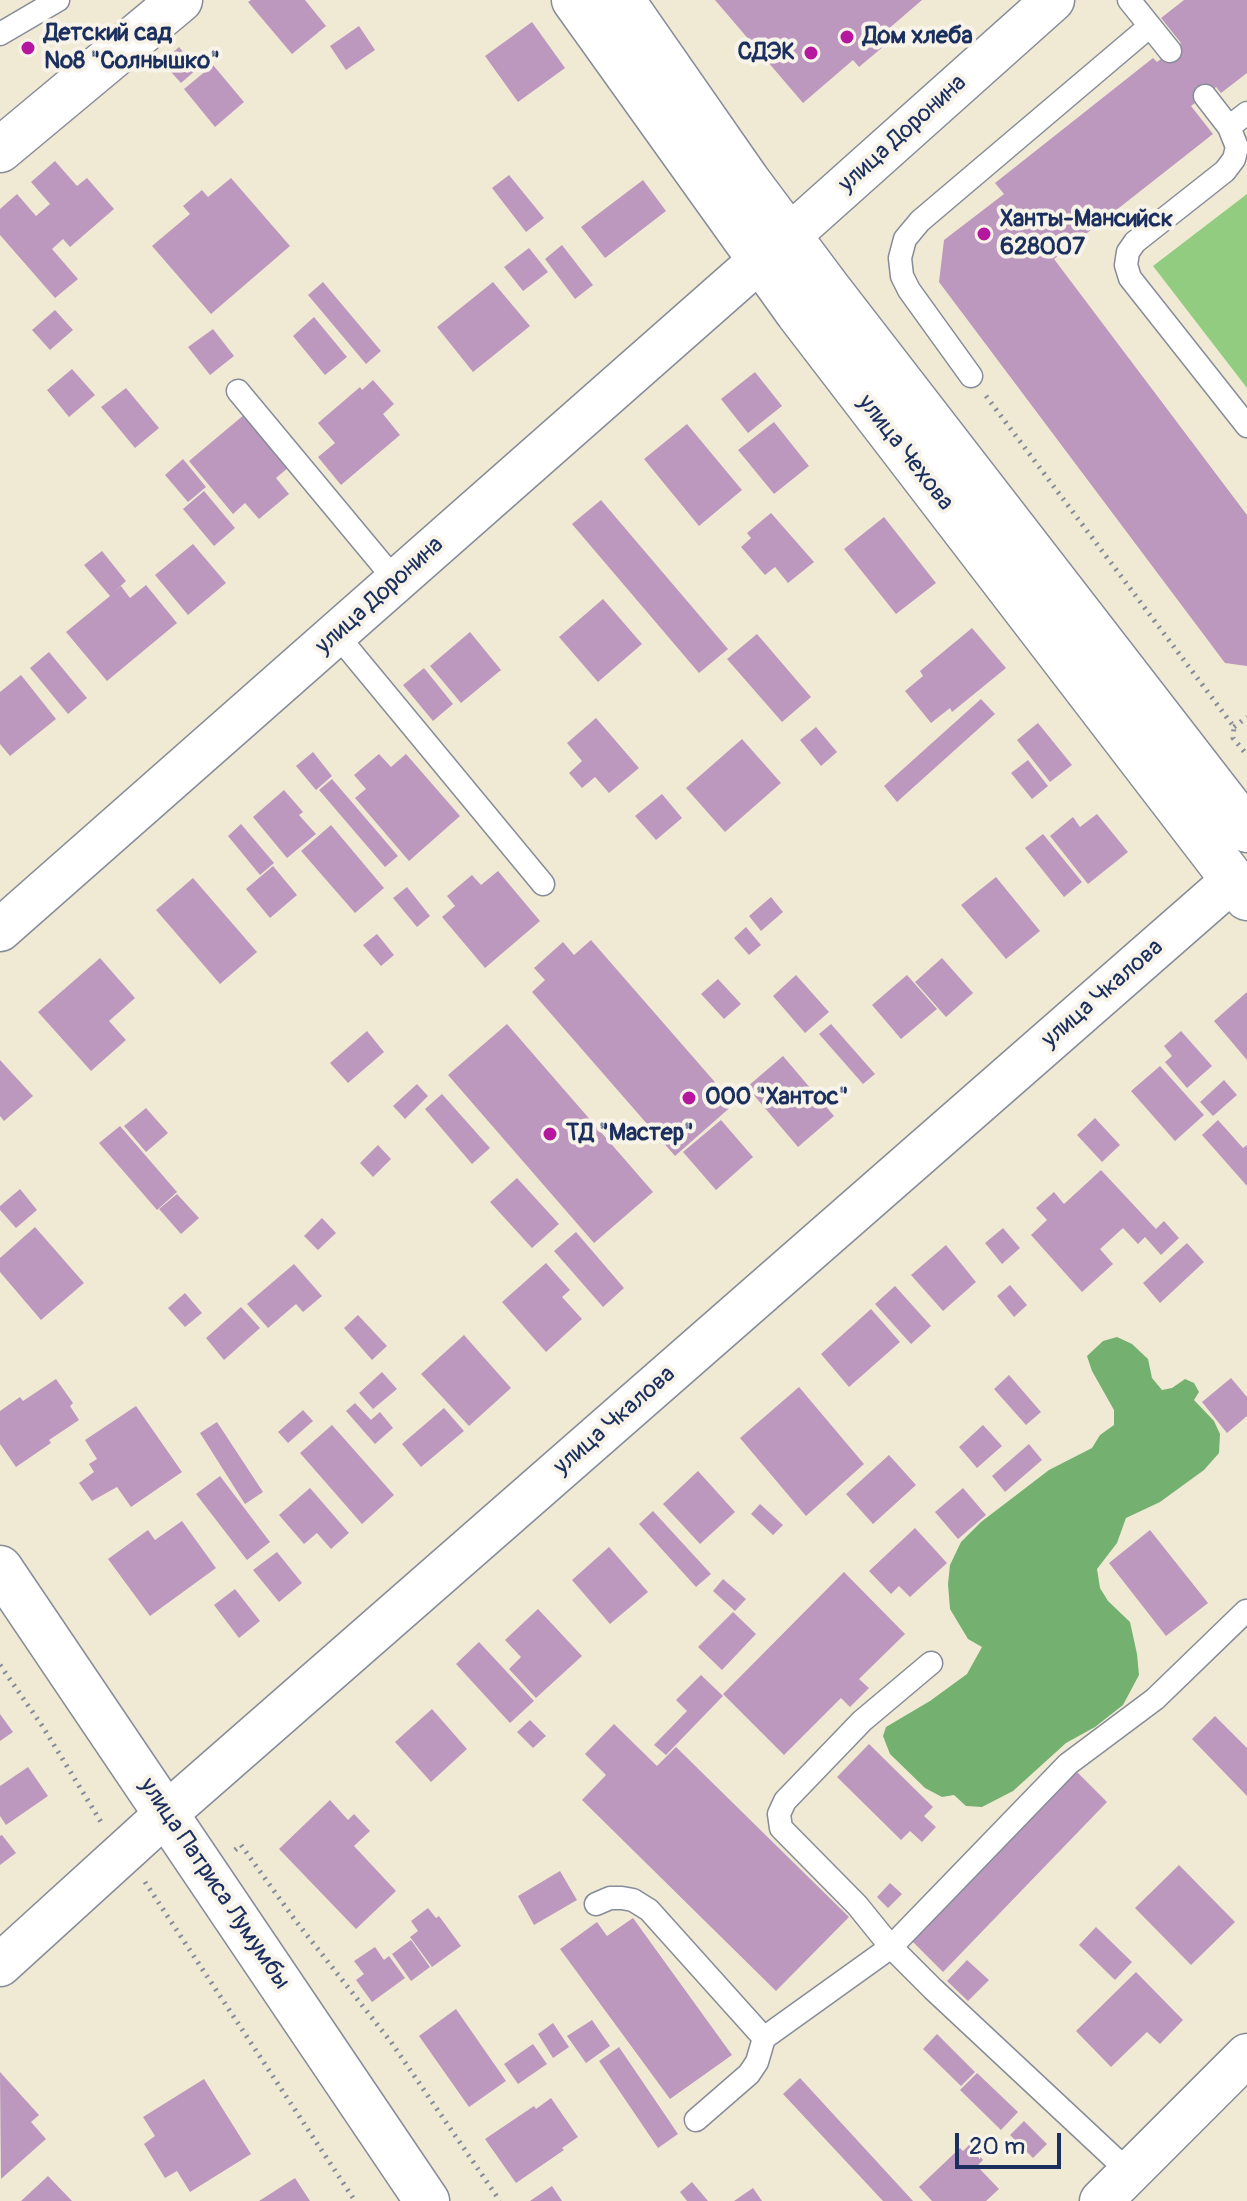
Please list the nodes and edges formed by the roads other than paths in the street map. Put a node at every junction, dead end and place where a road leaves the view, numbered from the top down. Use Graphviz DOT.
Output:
graph roads {
  1 [pos="58,0"];
  2 [pos="180,0"];
  3 [pos="574,0"];
  4 [pos="622,0"];
  5 [pos="1053,0"];
  6 [pos="1129,0"];
  7 [pos="1150,26"];
  8 [pos="0,34"];
  9 [pos="1170,51"];
  10 [pos="1205,96"];
  11 [pos="1247,113"];
  12 [pos="1229,127"];
  13 [pos="5,137"];
  14 [pos="774,249"];
  15 [pos="971,376"];
  16 [pos="238,391"];
  17 [pos="1247,426"];
  18 [pos="396,581"];
  19 [pos="337,635"];
  20 [pos="1244,821"];
  21 [pos="543,884"];
  22 [pos="1240,889"];
  23 [pos="0,930"];
  24 [pos="0,1568"];
  25 [pos="1246,1611"];
  26 [pos="931,1663"];
  27 [pos="167,1813"];
  28 [pos="596,1904"];
  29 [pos="891,1947"];
  30 [pos="0,1965"];
  31 [pos="764,2038"];
  32 [pos="1247,2055"];
  33 [pos="696,2120"];
  34 [pos="1115,2187"];
  35 [pos="427,2201"];
  1 -- 8 [label="lane"];
  2 -- 13 [label="main road"];
  3 -- 14 [label="main road, улица Чехова"];
  4 -- 14 [label="main road, улица Чехова"];
  5 -- 14 [label="street, улица Доронина"];
  6 -- 7 [label="lane"];
  7 -- 9 [label="lane"];
  7 -- 15 [label="lane"];
  10 -- 12 [label="lane"];
  11 -- 12 [label="lane"];
  12 -- 17 [label="lane"];
  14 -- 18 [label="street, улица Доронина"];
  14 -- 20 [label="main road, улица Чехова"];
  14 -- 22 [label="main road, улица Чехова"];
  16 -- 18 [label="lane"];
  18 -- 19 [label="street, улица Доронина"];
  19 -- 21 [label="lane"];
  19 -- 23 [label="street, улица Доронина"];
  20 -- 22 [label="main road"];
  22 -- 27 [label="street, улица Чкалова"];
  24 -- 27 [label="main road, улица Патриса Лумумбы"];
  25 -- 29 [label="lane"];
  26 -- 29 [label="lane"];
  27 -- 30 [label="street, улица Чкалова"];
  27 -- 35 [label="main road, улица Патриса Лумумбы"];
  28 -- 31 [label="lane"];
  29 -- 31 [label="lane"];
  29 -- 34 [label="lane"];
  31 -- 33 [label="lane"];
  32 -- 34 [label="street"];
}
